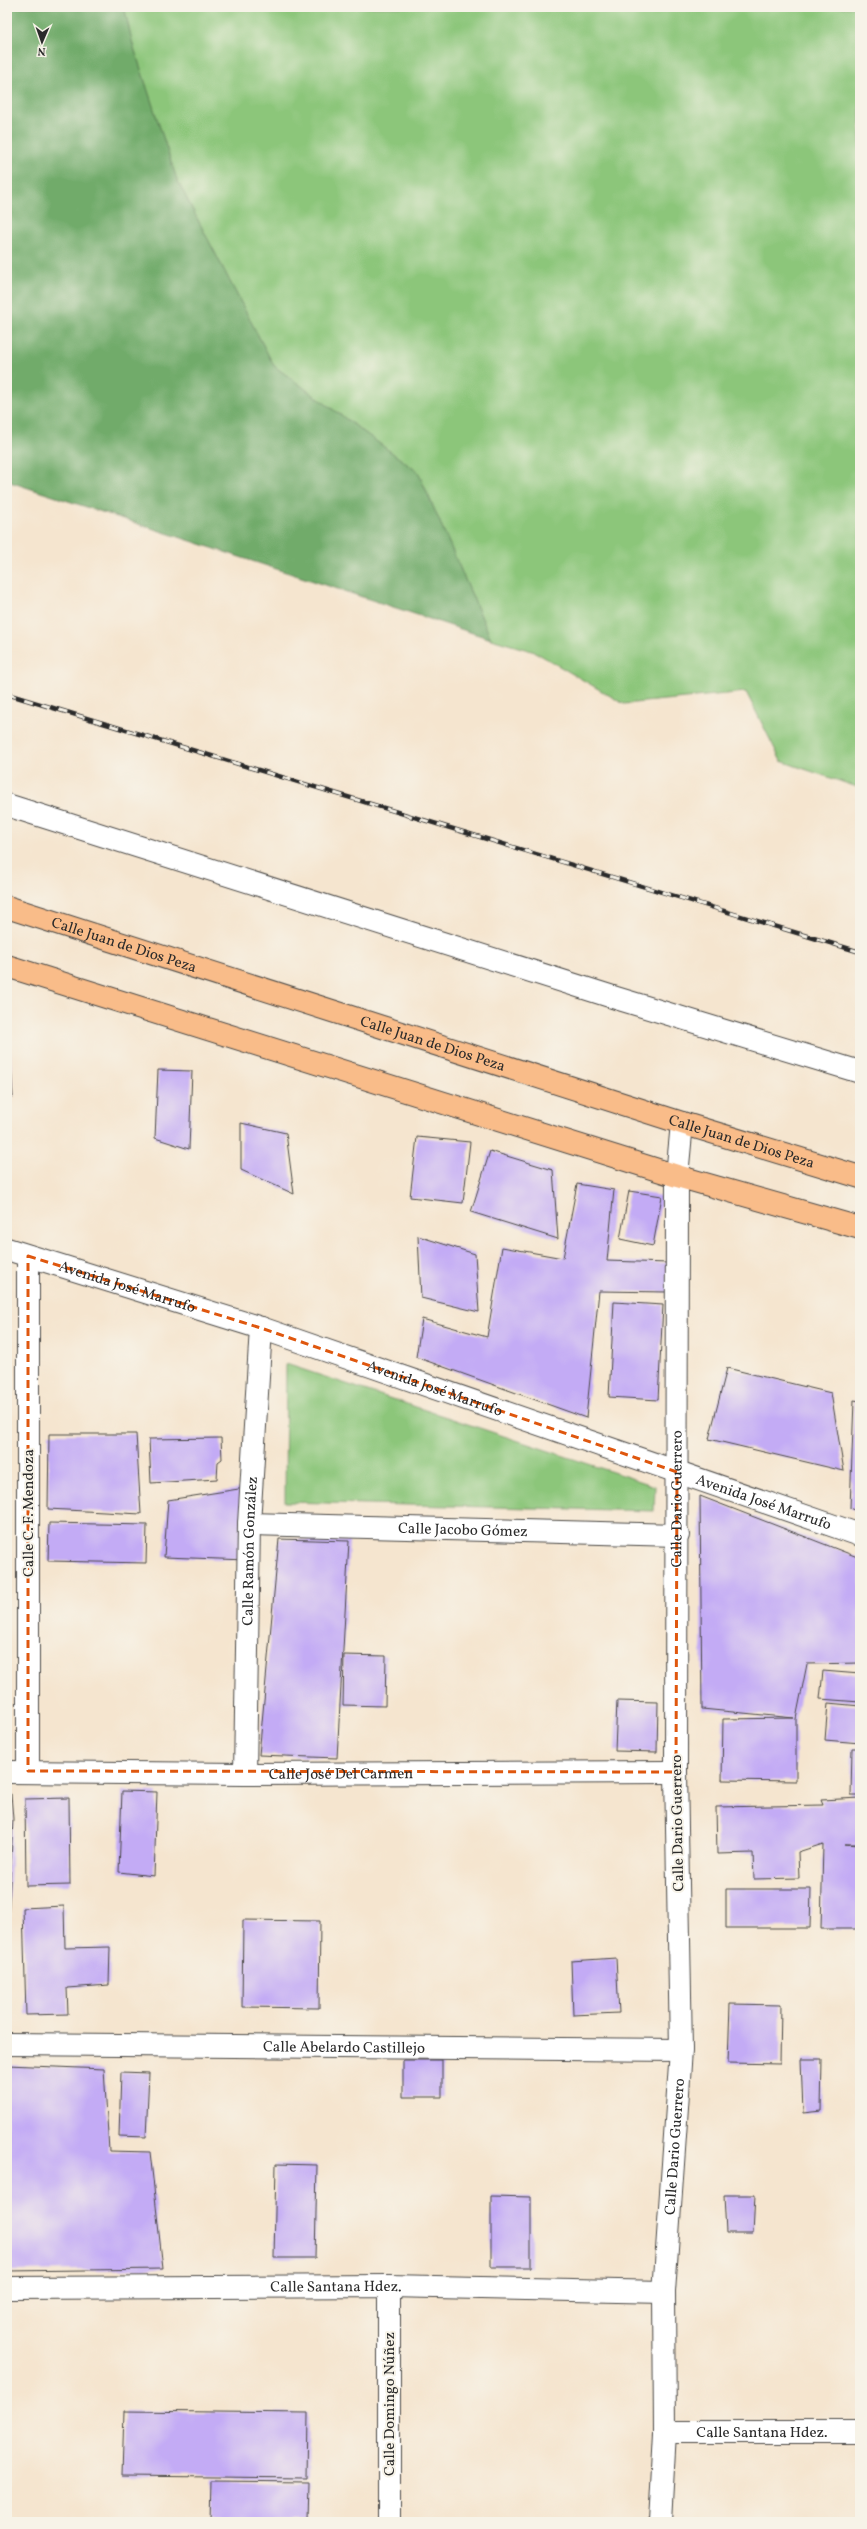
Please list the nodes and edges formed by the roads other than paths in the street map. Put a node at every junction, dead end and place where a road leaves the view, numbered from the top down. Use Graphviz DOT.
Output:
graph roads {
  1 [pos="7,805"];
  2 [pos="7,907"];
  3 [pos="7,966"];
  4 [pos="860,1072"];
  5 [pos="682,1123"];
  6 [pos="677,1176"];
  7 [pos="860,1177"];
  8 [pos="860,1228"];
  9 [pos="7,1249"];
  10 [pos="28,1256"];
  11 [pos="261,1328"];
  12 [pos="677,1472"];
  13 [pos="249,1524"];
  14 [pos="860,1535"];
  15 [pos="678,1536"];
  16 [pos="28,1771"];
  17 [pos="7,1772"];
  18 [pos="676,1772"];
  19 [pos="245,1774"];
  20 [pos="7,2044"];
  21 [pos="680,2050"];
  22 [pos="389,2286"];
  23 [pos="7,2288"];
  24 [pos="664,2292"];
  25 [pos="665,2432"];
  26 [pos="860,2432"];
  27 [pos="389,2522"];
  28 [pos="660,2522"];
  1 -- 4 [label="street"];
  2 -- 5 [label="main road, Calle Juan de Dios Peza"];
  3 -- 6 [label="main road"];
  5 -- 6 [label="street, Calle Dario Guerrero"];
  5 -- 7 [label="main road, Calle Juan de Dios Peza"];
  6 -- 8 [label="main road"];
  6 -- 12 [label="street, Calle Dario Guerrero"];
  9 -- 10 [label="street, Avenida José Marrufo"];
  10 -- 11 [label="street, Avenida José Marrufo"];
  10 -- 16 [label="street, Calle C. F. Mendoza"];
  11 -- 12 [label="street, Avenida José Marrufo"];
  11 -- 13 [label="street, Calle Ramón González"];
  12 -- 14 [label="street, Avenida José Marrufo"];
  12 -- 15 [label="street, Calle Dario Guerrero"];
  13 -- 15 [label="street, Calle Jacobo Gómez"];
  13 -- 19 [label="street, Calle Ramón González"];
  15 -- 18 [label="street, Calle Dario Guerrero"];
  16 -- 17 [label="street, Calle José Del Carmen"];
  16 -- 19 [label="street, Calle José Del Carmen"];
  18 -- 19 [label="street, Calle José Del Carmen"];
  18 -- 21 [label="street, Calle Dario Guerrero"];
  20 -- 21 [label="street, Calle Abelardo Castillejo"];
  21 -- 24 [label="street, Calle Dario Guerrero"];
  22 -- 23 [label="street, Calle Santana Hdez."];
  22 -- 24 [label="street, Calle Santana Hdez."];
  22 -- 27 [label="street, Calle Domingo Núñez"];
  24 -- 25 [label="street, Calle Dario Guerrero"];
  25 -- 26 [label="street, Calle Santana Hdez."];
  25 -- 28 [label="street, Calle Dario Guerrero"];
}
